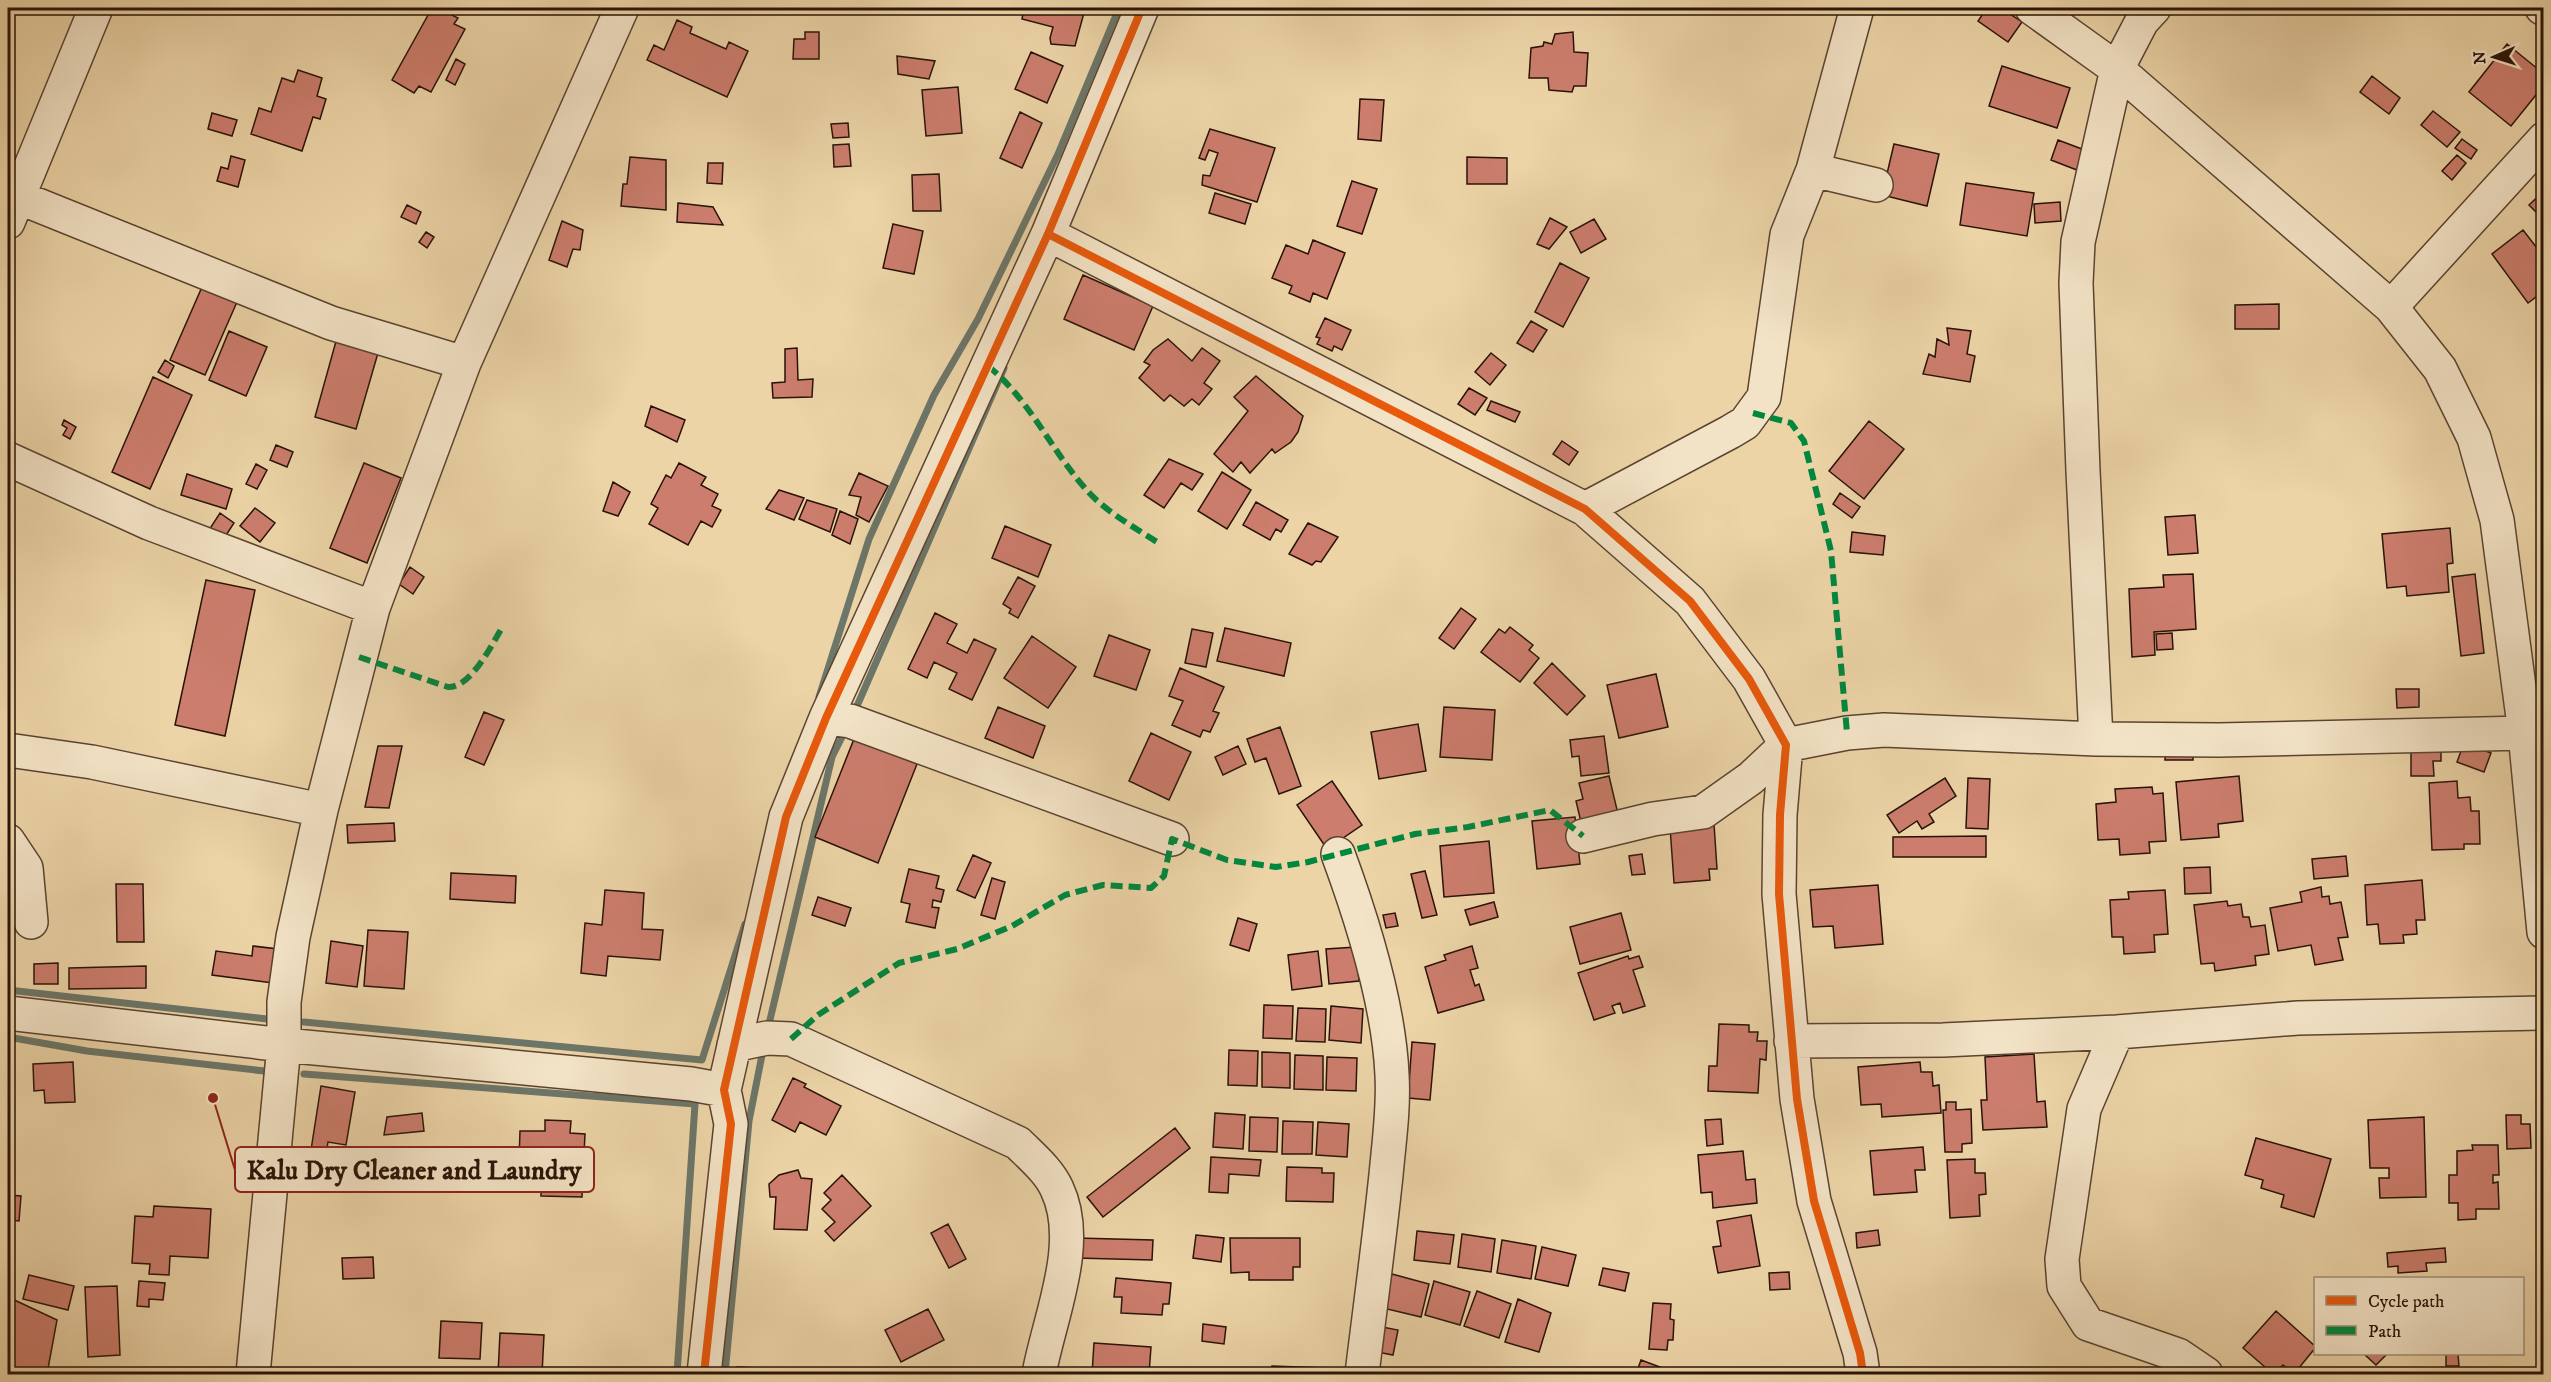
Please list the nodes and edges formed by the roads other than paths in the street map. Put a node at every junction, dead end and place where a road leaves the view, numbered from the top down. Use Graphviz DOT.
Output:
graph roads {
  1 [pos="96,8"];
  2 [pos="622,8"];
  3 [pos="1142,8"];
  4 [pos="1857,8"];
  5 [pos="2032,8"];
  6 [pos="2154,8"];
  7 [pos="2117,69"];
  8 [pos="2544,138"];
  9 [pos="1813,170"];
  10 [pos="1876,185"];
  11 [pos="13,210"];
  12 [pos="1048,234"];
  13 [pos="2391,307"];
  14 [pos="464,363"];
  15 [pos="8,459"];
  16 [pos="1585,509"];
  17 [pos="373,608"];
  18 [pos="826,718"];
  19 [pos="2525,733"];
  20 [pos="2096,740"];
  21 [pos="1786,745"];
  22 [pos="8,750"];
  23 [pos="321,810"];
  24 [pos="1583,836"];
  25 [pos="1173,839"];
  26 [pos="8,841"];
  27 [pos="1338,854"];
  28 [pos="31,922"];
  29 [pos="2544,932"];
  30 [pos="8,1013"];
  31 [pos="2544,1013"];
  32 [pos="2118,1032"];
  33 [pos="1791,1041"];
  34 [pos="284,1045"];
  35 [pos="734,1045"];
  36 [pos="724,1090"];
  37 [pos="253,1374"];
  38 [pos="704,1374"];
  39 [pos="1039,1374"];
  40 [pos="1362,1374"];
  41 [pos="1863,1374"];
  42 [pos="2206,1374"];
  1 -- 11 [label="street"];
  2 -- 14 [label="street"];
  3 -- 12 [label="street"];
  4 -- 9 [label="street"];
  5 -- 7 [label="street"];
  6 -- 7 [label="street"];
  7 -- 13 [label="street"];
  7 -- 20 [label="street"];
  8 -- 13 [label="street"];
  9 -- 10 [label="street"];
  9 -- 16 [label="street"];
  11 -- 14 [label="street"];
  12 -- 16 [label="street"];
  12 -- 18 [label="street"];
  13 -- 19 [label="street"];
  14 -- 17 [label="street"];
  15 -- 17 [label="street"];
  16 -- 21 [label="street"];
  17 -- 23 [label="street"];
  18 -- 25 [label="street"];
  18 -- 35 [label="street"];
  19 -- 20 [label="street"];
  19 -- 29 [label="street"];
  20 -- 21 [label="street"];
  21 -- 24 [label="street"];
  21 -- 33 [label="street"];
  22 -- 23 [label="street"];
  23 -- 34 [label="street"];
  26 -- 28 [label="street"];
  27 -- 40 [label="street"];
  30 -- 34 [label="street"];
  31 -- 32 [label="street"];
  32 -- 33 [label="street"];
  32 -- 42 [label="street"];
  33 -- 41 [label="street"];
  34 -- 36 [label="street"];
  34 -- 37 [label="street"];
  35 -- 36 [label="street"];
  35 -- 39 [label="street"];
  36 -- 38 [label="street"];
}
